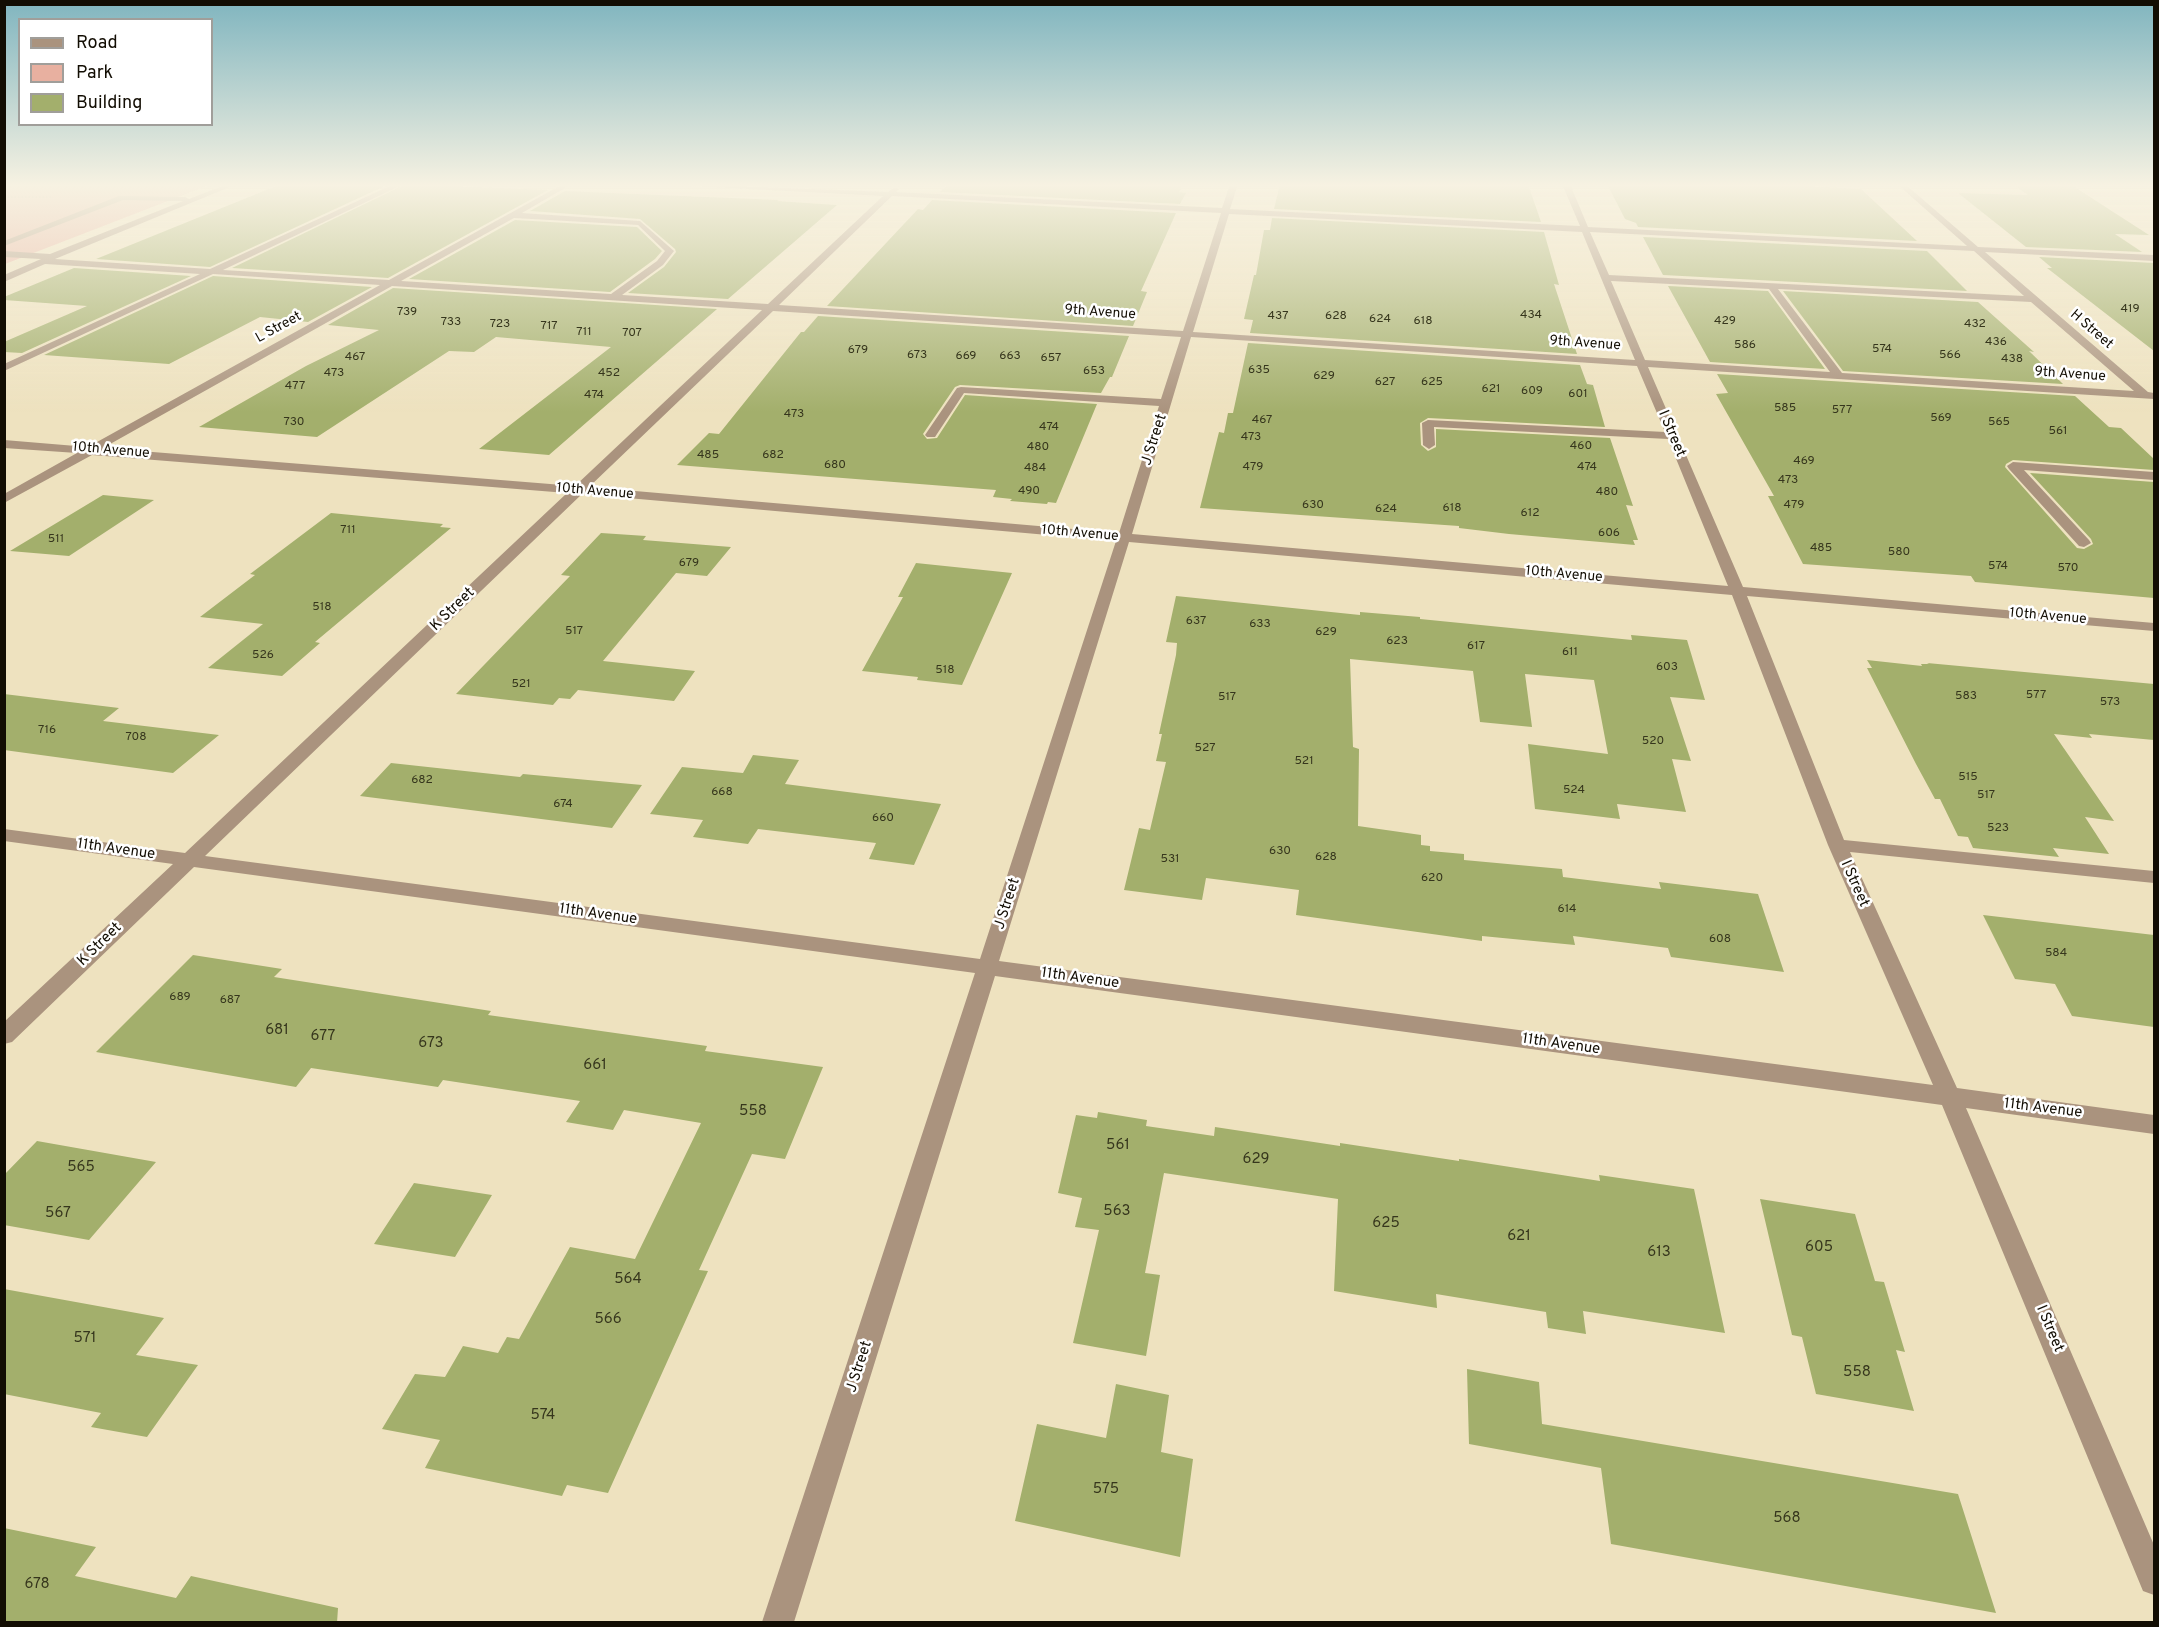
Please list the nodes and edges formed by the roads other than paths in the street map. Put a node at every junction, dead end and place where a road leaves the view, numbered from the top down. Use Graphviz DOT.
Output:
graph roads {
  1 [pos="46,260"];
  2 [pos="61,260"];
  3 [pos="236,260"];
  4 [pos="431,260"];
  5 [pos="663,260"];
  6 [pos="821,260"];
  7 [pos="1210,260"];
  8 [pos="1598,260"];
  9 [pos="1990,260"];
  10 [pos="4,264"];
  11 [pos="33,266"];
  12 [pos="212,271"];
  13 [pos="1606,278"];
  14 [pos="4,279"];
  15 [pos="390,283"];
  16 [pos="1772,287"];
  17 [pos="614,297"];
  18 [pos="2034,298"];
  19 [pos="771,307"];
  20 [pos="1187,334"];
  21 [pos="1641,362"];
  22 [pos="4,368"];
  23 [pos="1838,375"];
  24 [pos="2150,396"];
  25 [pos="1167,402"];
  26 [pos="2154,404"];
  27 [pos="931,435"];
  28 [pos="1672,436"];
  29 [pos="4,444"];
  30 [pos="1429,445"];
  31 [pos="92,449"];
  32 [pos="2154,476"];
  33 [pos="579,490"];
  34 [pos="4,498"];
  35 [pos="1124,538"];
  36 [pos="2084,543"];
  37 [pos="1737,590"];
  38 [pos="2154,627"];
  39 [pos="4,835"];
  40 [pos="1837,845"];
  41 [pos="190,860"];
  42 [pos="2154,877"];
  43 [pos="987,967"];
  44 [pos="4,1036"];
  45 [pos="1949,1097"];
  46 [pos="2154,1124"];
  47 [pos="2154,1580"];
  48 [pos="778,1623"];
  1 -- 11 [label="street"];
  2 -- 12 [label="street, 9th Avenue"];
  3 -- 12 [label="street"];
  4 -- 15 [label="street, L Street"];
  5 -- 17 [label="street"];
  6 -- 19 [label="street, K Street"];
  7 -- 20 [label="street, J Street"];
  8 -- 13 [label="street, I Street"];
  9 -- 18 [label="street, H Street"];
  10 -- 11 [label="street"];
  11 -- 14 [label="street"];
  12 -- 15 [label="street, 9th Avenue"];
  12 -- 22 [label="street"];
  13 -- 16 [label="street"];
  13 -- 21 [label="street, I Street"];
  15 -- 17 [label="street, 9th Avenue"];
  15 -- 31 [label="street, L Street"];
  16 -- 18 [label="street"];
  16 -- 23 [label="street"];
  17 -- 19 [label="street, 9th Avenue"];
  18 -- 24 [label="street, H Street"];
  19 -- 20 [label="street, 9th Avenue"];
  19 -- 33 [label="street, K Street"];
  20 -- 21 [label="street, 9th Avenue"];
  20 -- 25 [label="street, J Street"];
  21 -- 23 [label="street, 9th Avenue"];
  21 -- 28 [label="street, I Street"];
  23 -- 24 [label="street, 9th Avenue"];
  24 -- 26 [label="street, H Street"];
  25 -- 27 [label="street"];
  25 -- 35 [label="street, J Street"];
  28 -- 30 [label="street"];
  28 -- 37 [label="street, I Street"];
  29 -- 31 [label="street, 10th Avenue"];
  31 -- 33 [label="street, 10th Avenue"];
  31 -- 34 [label="street, L Street"];
  32 -- 36 [label="street"];
  33 -- 35 [label="street, 10th Avenue"];
  33 -- 41 [label="street, K Street"];
  35 -- 37 [label="street, 10th Avenue"];
  35 -- 43 [label="street, J Street"];
  37 -- 38 [label="street, 10th Avenue"];
  37 -- 40 [label="street, I Street"];
  39 -- 41 [label="street, 11th Avenue"];
  40 -- 42 [label="street"];
  40 -- 45 [label="street, I Street"];
  41 -- 43 [label="street, 11th Avenue"];
  41 -- 44 [label="street, K Street"];
  43 -- 45 [label="street, 11th Avenue"];
  43 -- 48 [label="street, J Street"];
  45 -- 46 [label="street, 11th Avenue"];
  45 -- 47 [label="street, I Street"];
}
